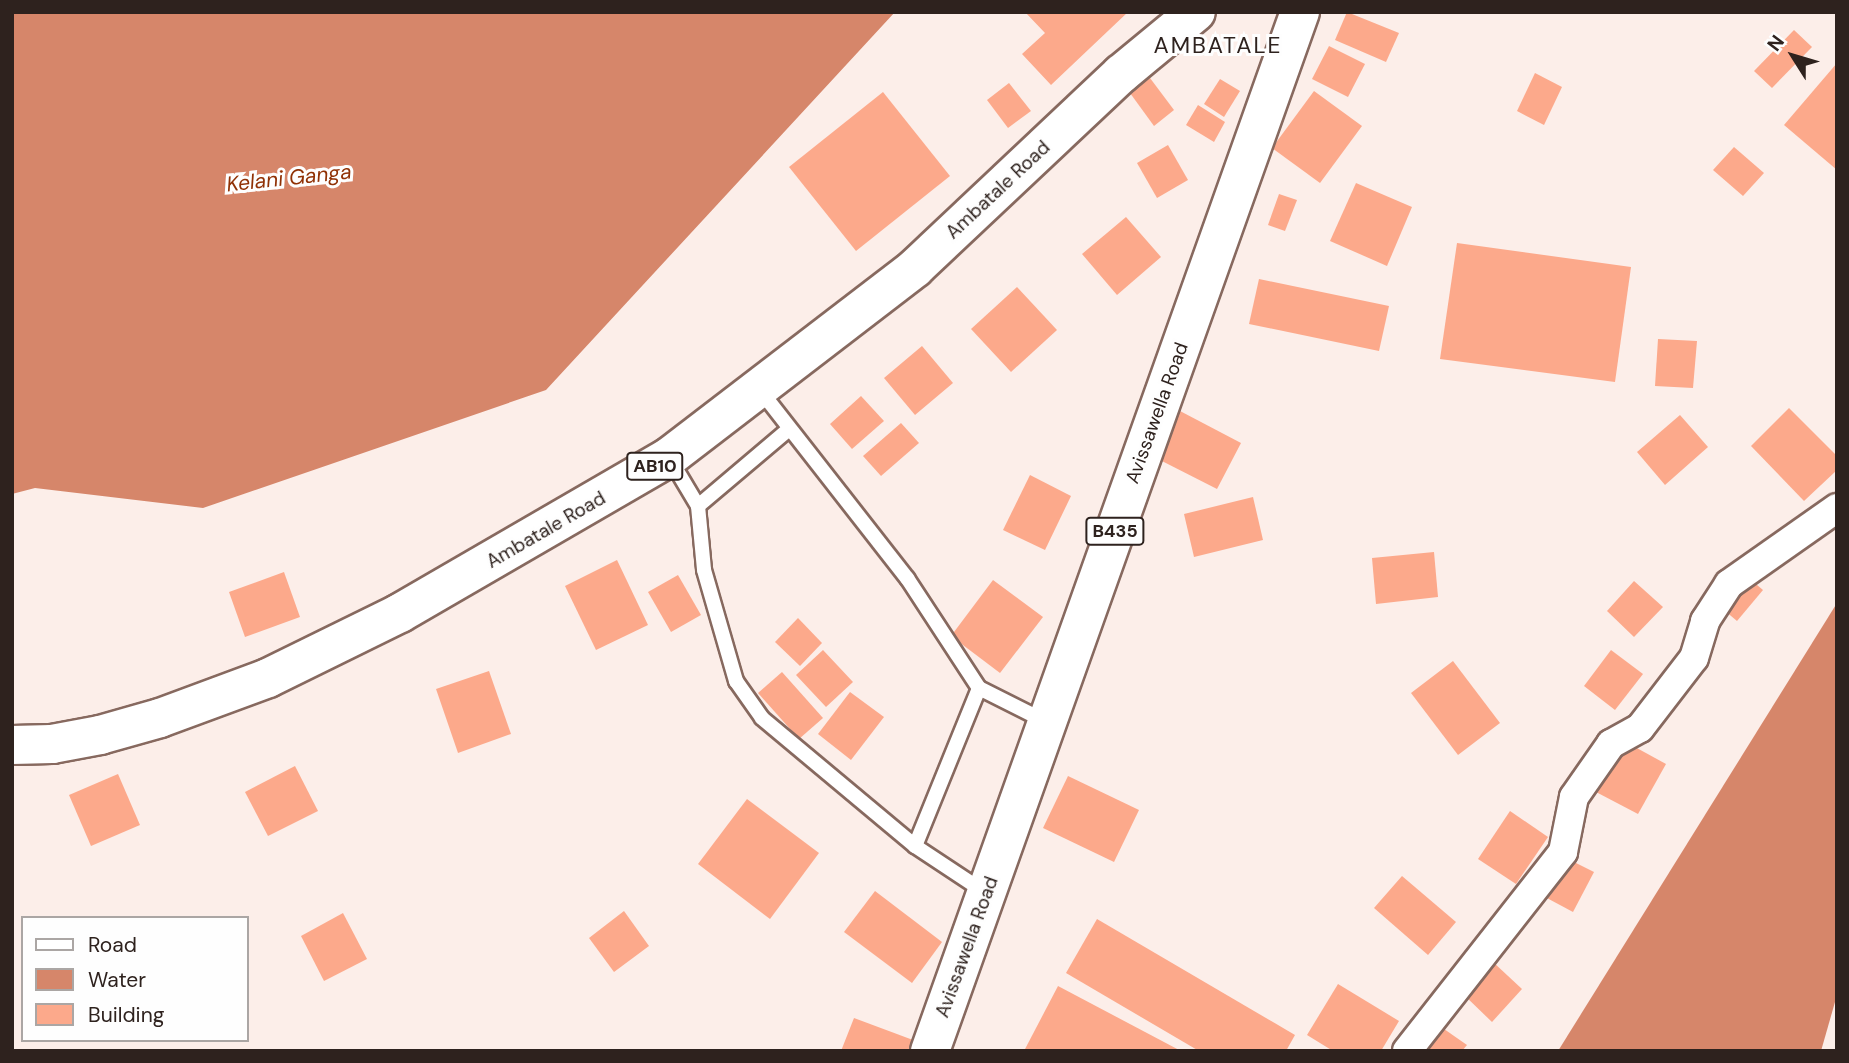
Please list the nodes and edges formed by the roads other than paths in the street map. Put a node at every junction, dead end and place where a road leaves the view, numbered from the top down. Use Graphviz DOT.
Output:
graph roads {
  1 [pos="1196,12"];
  2 [pos="1300,12"];
  3 [pos="760,390"];
  4 [pos="789,429"];
  5 [pos="670,457"];
  6 [pos="698,506"];
  7 [pos="1837,508"];
  8 [pos="979,688"];
  9 [pos="1046,722"];
  10 [pos="12,745"];
  11 [pos="915,846"];
  12 [pos="986,893"];
  13 [pos="930,1051"];
  14 [pos="1407,1051"];
  1 -- 3 [label="main road, Ambatale Road / AB10"];
  2 -- 9 [label="main road, Avissawella Road / B435"];
  3 -- 4 [label="lane"];
  3 -- 5 [label="main road, Ambatale Road / AB10"];
  4 -- 6 [label="lane"];
  4 -- 8 [label="lane"];
  5 -- 6 [label="lane"];
  5 -- 10 [label="main road, Ambatale Road / AB10"];
  6 -- 11 [label="lane"];
  7 -- 14 [label="street"];
  8 -- 9 [label="lane"];
  8 -- 11 [label="lane"];
  9 -- 12 [label="main road, Avissawella Road / B435"];
  11 -- 12 [label="lane"];
  12 -- 13 [label="main road, Avissawella Road / B435"];
}
